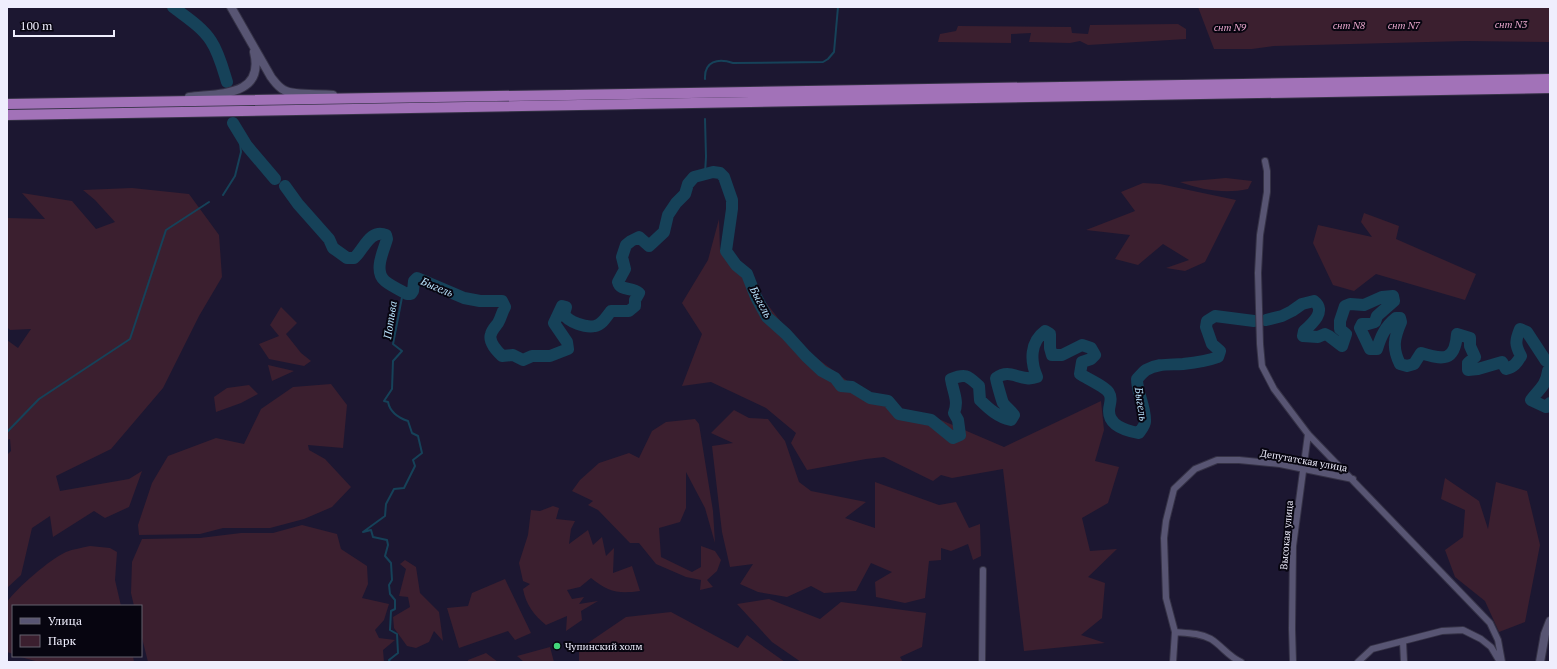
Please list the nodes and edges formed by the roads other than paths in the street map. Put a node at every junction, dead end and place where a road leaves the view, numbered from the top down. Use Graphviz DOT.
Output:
graph roads {
  1 [pos="231,7"];
  2 [pos="251,41"];
  3 [pos="1550,79"];
  4 [pos="1550,88"];
  5 [pos="347,98"];
  6 [pos="152,101"];
  7 [pos="7,104"];
  8 [pos="7,115"];
  9 [pos="1266,161"];
  10 [pos="1308,434"];
  11 [pos="1303,470"];
  12 [pos="1353,479"];
  13 [pos="983,570"];
  14 [pos="1550,621"];
  15 [pos="1175,632"];
  16 [pos="1402,642"];
  17 [pos="982,662"];
  18 [pos="1173,662"];
  19 [pos="1241,662"];
  20 [pos="1293,662"];
  21 [pos="1358,662"];
  22 [pos="1404,662"];
  23 [pos="1501,662"];
  24 [pos="1540,662"];
  1 -- 2 [label="street"];
  2 -- 5 [label="street"];
  2 -- 6 [label="street"];
  3 -- 5 [label="highway"];
  4 -- 8 [label="highway"];
  5 -- 6 [label="highway"];
  6 -- 7 [label="highway"];
  9 -- 10 [label="street"];
  10 -- 11 [label="street, Высокая улица"];
  10 -- 12 [label="street"];
  11 -- 12 [label="street, Депутатская улица"];
  11 -- 15 [label="street, Депутатская улица"];
  11 -- 20 [label="street, Высокая улица"];
  12 -- 23 [label="street"];
  13 -- 17 [label="street"];
  14 -- 24 [label="street"];
  15 -- 18 [label="street, Депутатская улица"];
  15 -- 19 [label="street"];
  16 -- 21 [label="street"];
  16 -- 22 [label="street"];
  16 -- 23 [label="street"];
}
